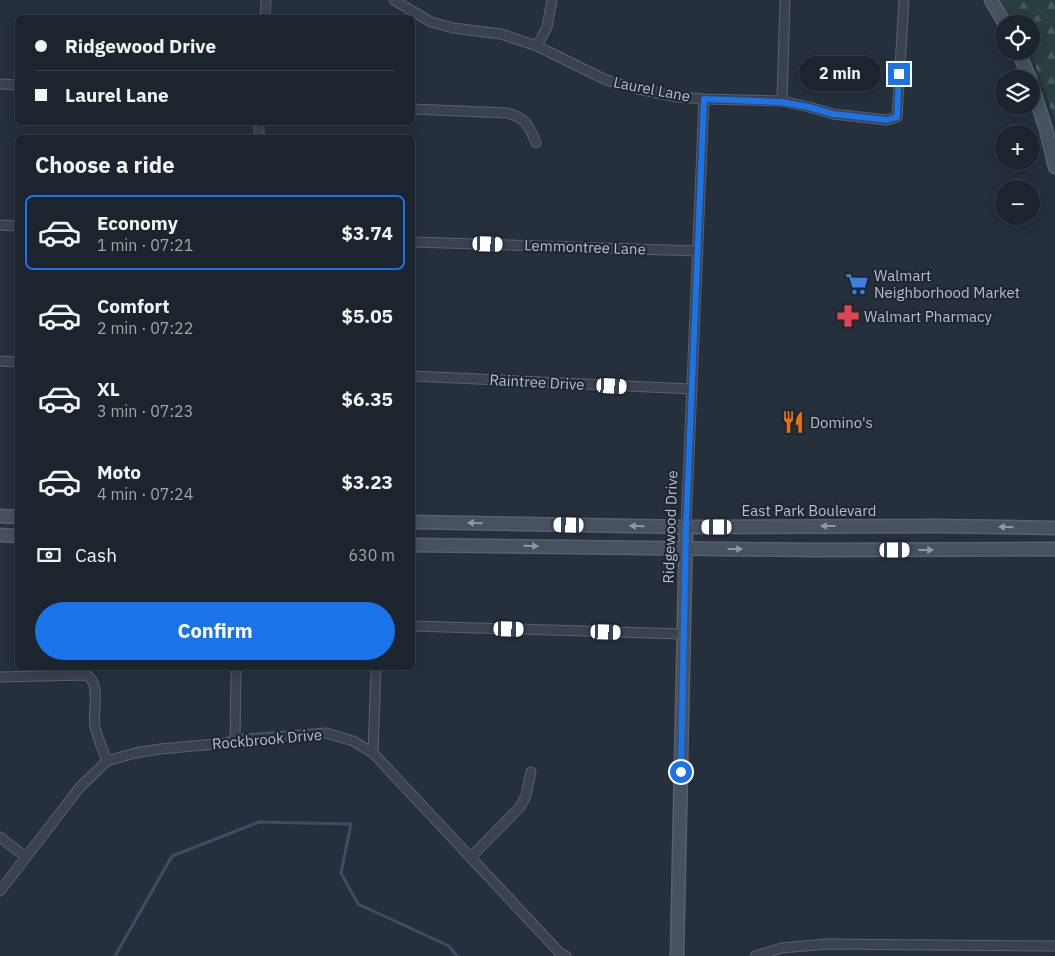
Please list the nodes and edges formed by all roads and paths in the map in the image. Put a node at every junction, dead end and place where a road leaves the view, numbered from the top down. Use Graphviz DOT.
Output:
graph roads {
  1 [pos="266,0"];
  2 [pos="552,0"];
  3 [pos="785,0"];
  4 [pos="904,0"];
  5 [pos="991,0"];
  6 [pos="400,1"];
  7 [pos="265,15"];
  8 [pos="1000,15"];
  9 [pos="537,46"];
  10 [pos="0,84"];
  11 [pos="15,85"];
  12 [pos="704,99"];
  13 [pos="782,102"];
  14 [pos="415,109"];
  15 [pos="1040,111"];
  16 [pos="536,143"];
  17 [pos="1055,167"];
  18 [pos="0,225"];
  19 [pos="15,226"];
  20 [pos="415,242"];
  21 [pos="698,251"];
  22 [pos="0,361"];
  23 [pos="15,362"];
  24 [pos="415,376"];
  25 [pos="692,389"];
  26 [pos="0,516"];
  27 [pos="15,516"];
  28 [pos="415,522"];
  29 [pos="686,527"];
  30 [pos="1055,528"];
  31 [pos="0,535"];
  32 [pos="15,536"];
  33 [pos="415,545"];
  34 [pos="686,548"];
  35 [pos="1055,548"];
  36 [pos="415,626"];
  37 [pos="684,634"];
  38 [pos="236,670"];
  39 [pos="376,670"];
  40 [pos="0,677"];
  41 [pos="235,740"];
  42 [pos="373,752"];
  43 [pos="107,761"];
  44 [pos="530,772"];
  45 [pos="0,837"];
  46 [pos="26,857"];
  47 [pos="471,857"];
  48 [pos="0,891"];
  49 [pos="1055,946"];
  50 [pos="566,956"];
  51 [pos="677,956"];
  52 [pos="755,956"];
  1 -- 7 [label="street"];
  2 -- 9 [label="street"];
  3 -- 13 [label="street"];
  4 -- 13 [label="street, Laurel Lane"];
  5 -- 8 [label="main road"];
  6 -- 9 [label="street, Laurel Lane"];
  9 -- 12 [label="street, Laurel Lane"];
  10 -- 11 [label="street"];
  12 -- 13 [label="street, Laurel Lane"];
  12 -- 21 [label="street, Ridgewood Drive"];
  14 -- 16 [label="street"];
  15 -- 17 [label="main road"];
  18 -- 19 [label="street"];
  20 -- 21 [label="street, Lemmontree Lane"];
  21 -- 25 [label="street, Ridgewood Drive"];
  22 -- 23 [label="street"];
  24 -- 25 [label="street, Raintree Drive"];
  25 -- 29 [label="street, Ridgewood Drive"];
  26 -- 27 [label="main road"];
  29 -- 28 [label="main road, East Park Boulevard, one-way"];
  30 -- 29 [label="main road, East Park Boulevard, one-way"];
  29 -- 34 [label="main road, Ridgewood Drive"];
  31 -- 32 [label="main road"];
  33 -- 34 [label="main road, one-way"];
  34 -- 35 [label="main road, one-way"];
  34 -- 37 [label="main road, Ridgewood Drive"];
  36 -- 37 [label="street"];
  37 -- 51 [label="main road, Ridgewood Drive"];
  38 -- 41 [label="street"];
  39 -- 42 [label="street"];
  40 -- 43 [label="street"];
  41 -- 42 [label="street, Rockbrook Drive"];
  41 -- 43 [label="street, Rockbrook Drive"];
  42 -- 47 [label="street, Rockbrook Drive"];
  43 -- 46 [label="street, Rockbrook Drive"];
  44 -- 47 [label="street"];
  45 -- 46 [label="street"];
  46 -- 48 [label="street, Rockbrook Drive"];
  47 -- 50 [label="street, Rockbrook Drive"];
  49 -- 52 [label="street"];
}
